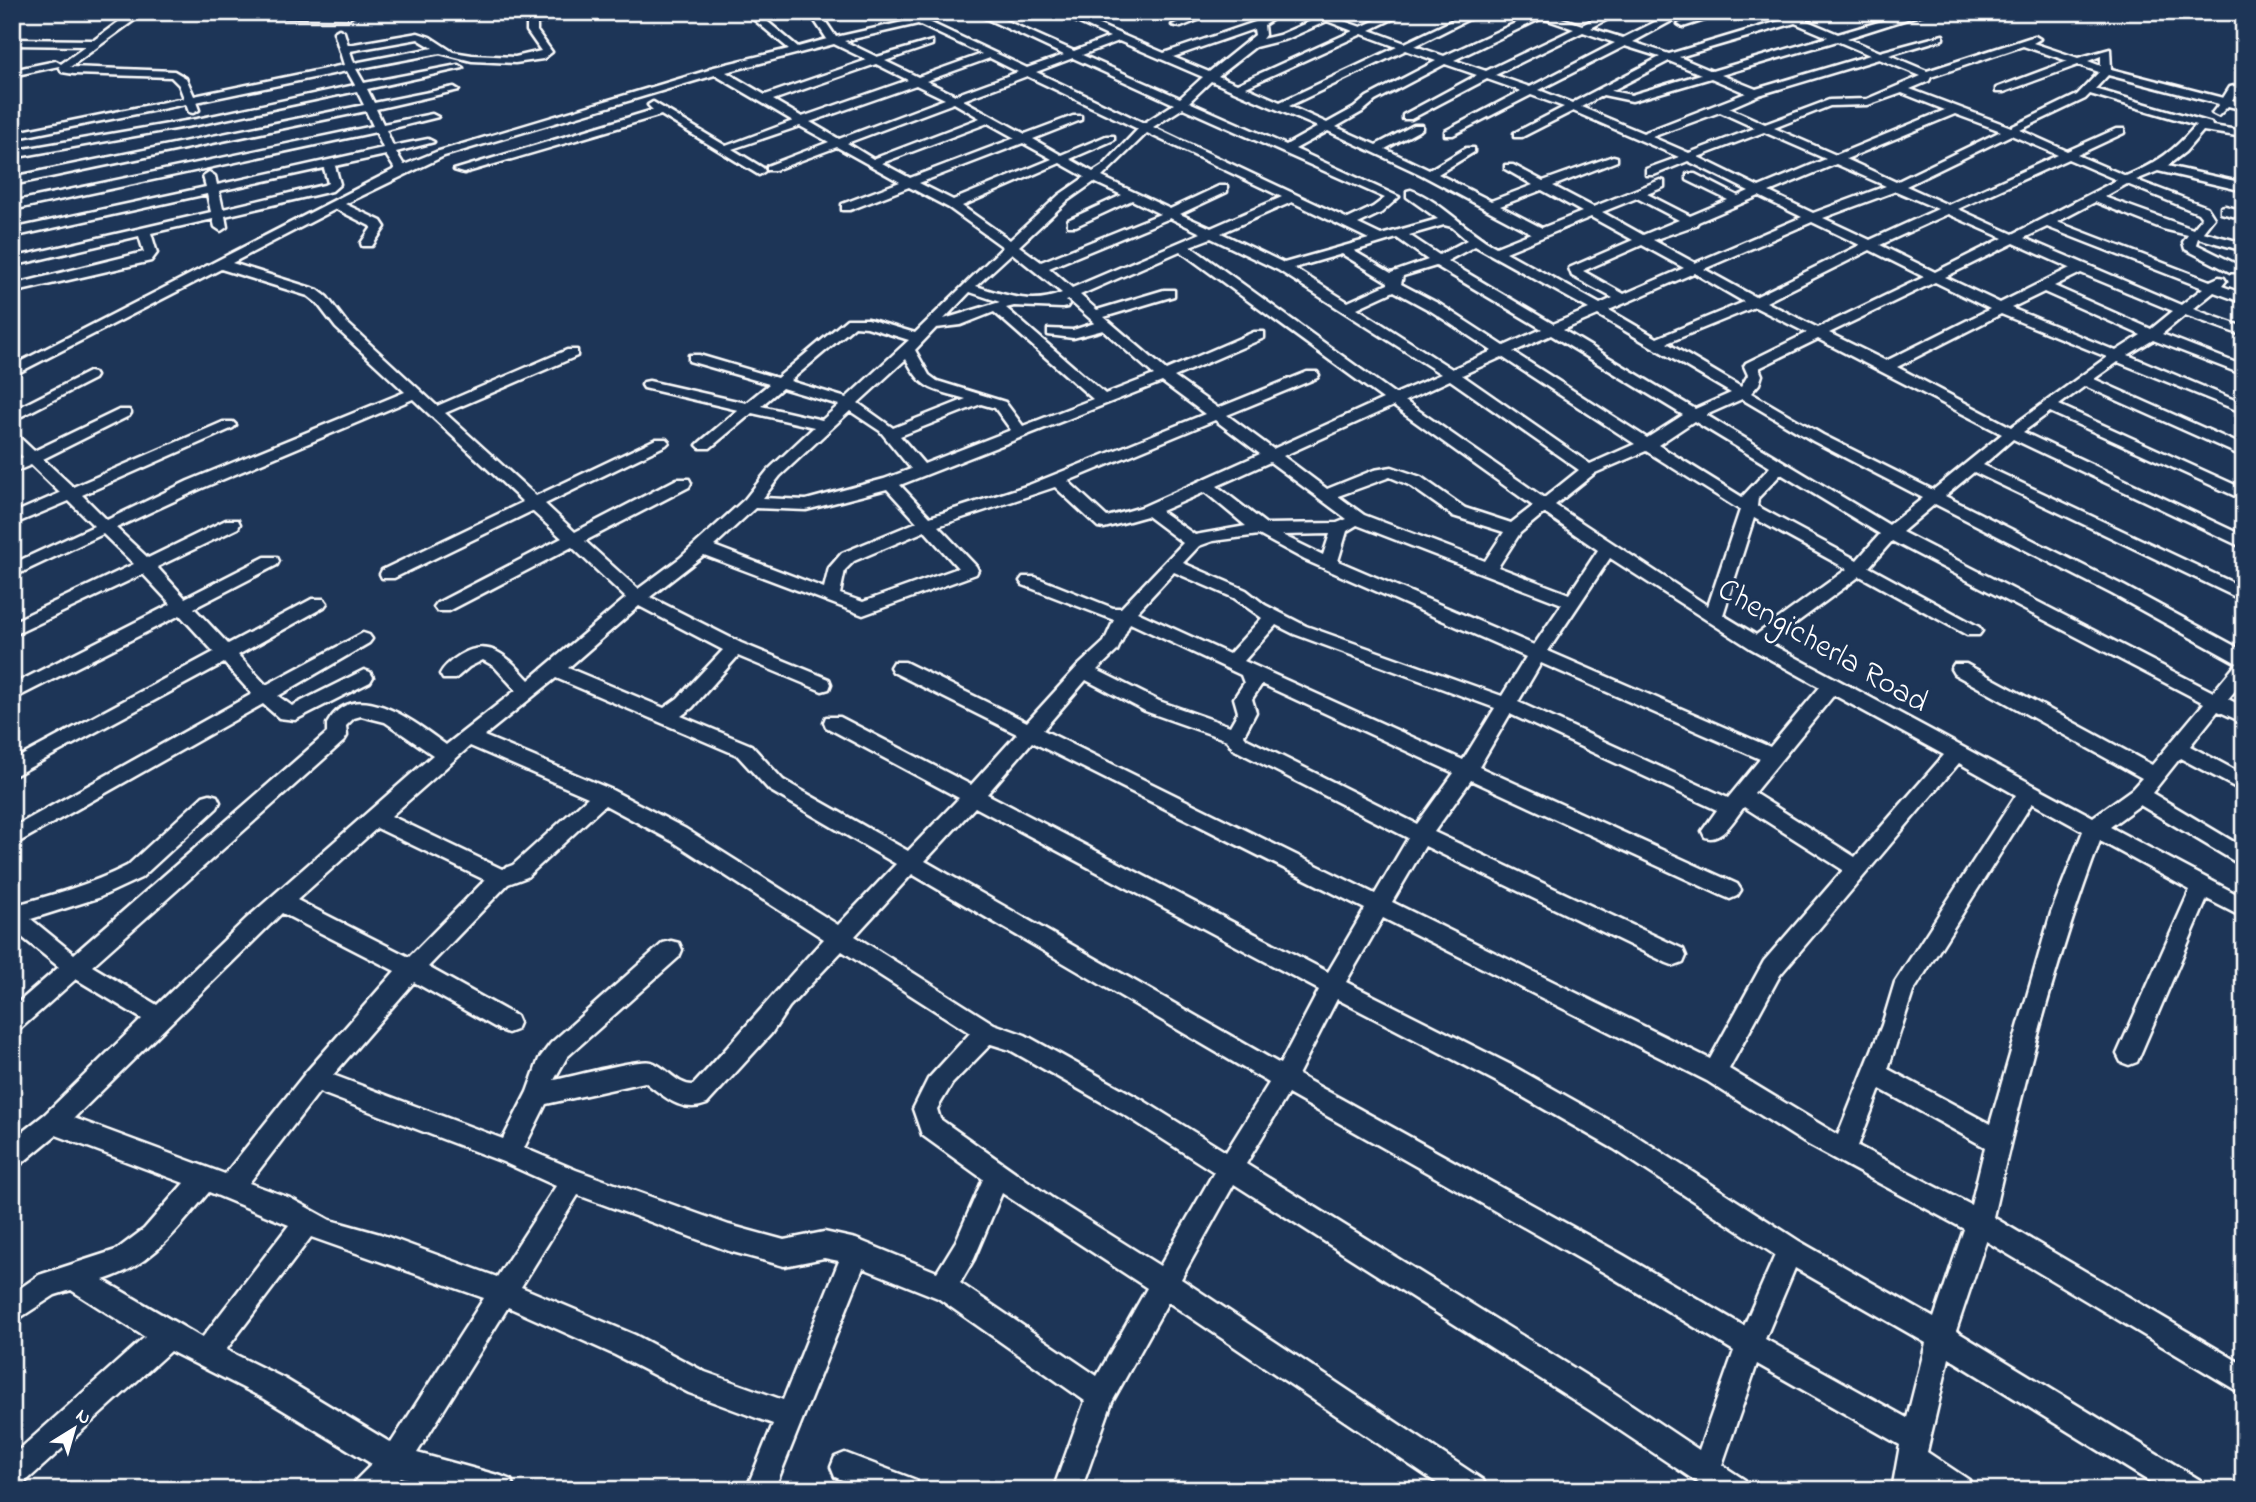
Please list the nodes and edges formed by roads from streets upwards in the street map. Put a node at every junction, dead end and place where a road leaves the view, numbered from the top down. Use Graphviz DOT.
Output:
graph roads {
  1 [pos="750,12"];
  2 [pos="814,12"];
  3 [pos="964,12"];
  4 [pos="977,12"];
  5 [pos="1060,12"];
  6 [pos="1212,12"];
  7 [pos="1279,12"];
  8 [pos="1310,12"];
  9 [pos="1341,12"];
  10 [pos="1402,12"];
  11 [pos="1478,12"];
  12 [pos="1616,12"];
  13 [pos="1724,12"];
  14 [pos="1777,12"];
  15 [pos="1821,12"];
  16 [pos="1924,12"];
  17 [pos="138,13"];
  18 [pos="240,13"];
  19 [pos="1541,13"];
  20 [pos="349,15"];
  21 [pos="549,17"];
  22 [pos="1327,18"];
  23 [pos="1794,20"];
  24 [pos="919,21"];
  25 [pos="1259,24"];
  26 [pos="1177,25"];
  27 [pos="1583,28"];
  28 [pos="1361,31"];
  29 [pos="339,32"];
  30 [pos="1939,37"];
  31 [pos="2042,37"];
  32 [pos="1118,38"];
  33 [pos="1836,38"];
  34 [pos="832,39"];
  35 [pos="1623,41"];
  36 [pos="12,42"];
  37 [pos="99,43"];
  38 [pos="928,43"];
  39 [pos="2024,43"];
  40 [pos="1251,45"];
  41 [pos="1404,46"];
  42 [pos="344,49"];
  43 [pos="795,49"];
  44 [pos="441,50"];
  45 [pos="1070,54"];
  46 [pos="989,55"];
  47 [pos="1877,56"];
  48 [pos="1163,57"];
  49 [pos="1669,57"];
  50 [pos="1443,61"];
  51 [pos="875,62"];
  52 [pos="2076,62"];
  53 [pos="56,64"];
  54 [pos="350,67"];
  55 [pos="458,68"];
  56 [pos="714,70"];
  57 [pos="2106,71"];
  58 [pos="1024,72"];
  59 [pos="12,73"];
  60 [pos="1711,73"];
  61 [pos="1486,75"];
  62 [pos="1927,75"];
  63 [pos="1209,77"];
  64 [pos="912,81"];
  65 [pos="361,87"];
  66 [pos="1236,88"];
  67 [pos="2244,88"];
  68 [pos="1904,89"];
  69 [pos="454,90"];
  70 [pos="1528,90"];
  71 [pos="2000,90"];
  72 [pos="2088,90"];
  73 [pos="1600,91"];
  74 [pos="1755,93"];
  75 [pos="637,94"];
  76 [pos="952,98"];
  77 [pos="765,99"];
  78 [pos="190,100"];
  79 [pos="1182,103"];
  80 [pos="2226,103"];
  81 [pos="1571,106"];
  82 [pos="370,107"];
  83 [pos="1278,107"];
  84 [pos="2244,107"];
  85 [pos="1720,108"];
  86 [pos="1954,110"];
  87 [pos="662,111"];
  88 [pos="432,117"];
  89 [pos="1407,117"];
  90 [pos="1077,118"];
  91 [pos="987,119"];
  92 [pos="802,120"];
  93 [pos="197,122"];
  94 [pos="2206,126"];
  95 [pos="1418,127"];
  96 [pos="1762,127"];
  97 [pos="379,128"];
  98 [pos="1144,128"];
  99 [pos="1327,128"];
  100 [pos="2012,131"];
  101 [pos="2120,131"];
  102 [pos="1449,133"];
  103 [pos="2244,134"];
  104 [pos="1518,135"];
  105 [pos="12,136"];
  106 [pos="1642,137"];
  107 [pos="1111,138"];
  108 [pos="1023,139"];
  109 [pos="198,142"];
  110 [pos="428,142"];
  111 [pos="836,142"];
  112 [pos="732,146"];
  113 [pos="1376,149"];
  114 [pos="389,150"];
  115 [pos="1285,150"];
  116 [pos="1471,150"];
  117 [pos="12,155"];
  118 [pos="2068,156"];
  119 [pos="1687,157"];
  120 [pos="1059,159"];
  121 [pos="1613,159"];
  122 [pos="1832,159"];
  123 [pos="328,163"];
  124 [pos="872,163"];
  125 [pos="206,166"];
  126 [pos="1509,167"];
  127 [pos="2157,167"];
  128 [pos="402,170"];
  129 [pos="460,170"];
  130 [pos="1650,172"];
  131 [pos="1430,174"];
  132 [pos="1093,177"];
  133 [pos="1690,177"];
  134 [pos="2126,180"];
  135 [pos="12,181"];
  136 [pos="911,182"];
  137 [pos="1660,184"];
  138 [pos="1540,185"];
  139 [pos="1894,187"];
  140 [pos="2244,187"];
  141 [pos="212,189"];
  142 [pos="1223,189"];
  143 [pos="1760,192"];
  144 [pos="1637,193"];
  145 [pos="1410,194"];
  146 [pos="1133,195"];
  147 [pos="2094,197"];
  148 [pos="1291,198"];
  149 [pos="1739,201"];
  150 [pos="337,205"];
  151 [pos="953,205"];
  152 [pos="1490,205"];
  153 [pos="12,206"];
  154 [pos="846,207"];
  155 [pos="1947,211"];
  156 [pos="2225,211"];
  157 [pos="1592,212"];
  158 [pos="1174,213"];
  159 [pos="2244,215"];
  160 [pos="1813,218"];
  161 [pos="219,221"];
  162 [pos="1450,222"];
  163 [pos="1692,222"];
  164 [pos="2047,222"];
  165 [pos="1072,223"];
  166 [pos="1350,223"];
  167 [pos="144,231"];
  168 [pos="1214,232"];
  169 [pos="12,233"];
  170 [pos="1541,233"];
  171 [pos="1399,234"];
  172 [pos="2195,234"];
  173 [pos="1380,239"];
  174 [pos="2011,240"];
  175 [pos="1475,241"];
  176 [pos="1644,241"];
  177 [pos="367,243"];
  178 [pos="1870,245"];
  179 [pos="1012,246"];
  180 [pos="1182,247"];
  181 [pos="2244,247"];
  182 [pos="1344,250"];
  183 [pos="1496,251"];
  184 [pos="1438,261"];
  185 [pos="12,262"];
  186 [pos="220,264"];
  187 [pos="1040,267"];
  188 [pos="1283,267"];
  189 [pos="2080,268"];
  190 [pos="2239,268"];
  191 [pos="1698,269"];
  192 [pos="1935,277"];
  193 [pos="1393,283"];
  194 [pos="2213,286"];
  195 [pos="967,287"];
  196 [pos="2045,287"];
  197 [pos="12,289"];
  198 [pos="1170,293"];
  199 [pos="1068,299"];
  200 [pos="1624,299"];
  201 [pos="2244,299"];
  202 [pos="1014,302"];
  203 [pos="1755,302"];
  204 [pos="996,307"];
  205 [pos="1349,307"];
  206 [pos="1600,310"];
  207 [pos="2003,310"];
  208 [pos="2183,310"];
  209 [pos="1095,314"];
  210 [pos="934,324"];
  211 [pos="1551,331"];
  212 [pos="1053,332"];
  213 [pos="2244,332"];
  214 [pos="1259,334"];
  215 [pos="1820,334"];
  216 [pos="2152,335"];
  217 [pos="1656,343"];
  218 [pos="914,344"];
  219 [pos="1042,347"];
  220 [pos="1503,351"];
  221 [pos="572,353"];
  222 [pos="2118,356"];
  223 [pos="694,358"];
  224 [pos="1886,367"];
  225 [pos="2244,371"];
  226 [pos="12,372"];
  227 [pos="1312,374"];
  228 [pos="1451,374"];
  229 [pos="89,376"];
  230 [pos="1164,376"];
  231 [pos="2084,380"];
  232 [pos="779,383"];
  233 [pos="649,385"];
  234 [pos="415,393"];
  235 [pos="1742,394"];
  236 [pos="980,399"];
  237 [pos="1102,399"];
  238 [pos="1394,400"];
  239 [pos="848,402"];
  240 [pos="2049,406"];
  241 [pos="750,407"];
  242 [pos="2244,409"];
  243 [pos="435,412"];
  244 [pos="124,413"];
  245 [pos="1216,413"];
  246 [pos="1692,416"];
  247 [pos="12,417"];
  248 [pos="228,425"];
  249 [pos="824,425"];
  250 [pos="1019,431"];
  251 [pos="2012,433"];
  252 [pos="890,435"];
  253 [pos="12,438"];
  254 [pos="661,442"];
  255 [pos="705,445"];
  256 [pos="1647,445"];
  257 [pos="2244,452"];
  258 [pos="1272,454"];
  259 [pos="34,459"];
  260 [pos="1973,466"];
  261 [pos="1779,467"];
  262 [pos="12,468"];
  263 [pos="920,470"];
  264 [pos="1589,470"];
  265 [pos="1057,480"];
  266 [pos="683,483"];
  267 [pos="890,483"];
  268 [pos="1208,486"];
  269 [pos="71,493"];
  270 [pos="2244,495"];
  271 [pos="1324,496"];
  272 [pos="1932,496"];
  273 [pos="535,503"];
  274 [pos="751,503"];
  275 [pos="1543,505"];
  276 [pos="1749,508"];
  277 [pos="1149,510"];
  278 [pos="1358,519"];
  279 [pos="12,520"];
  280 [pos="929,523"];
  281 [pos="232,524"];
  282 [pos="106,526"];
  283 [pos="1340,528"];
  284 [pos="1514,529"];
  285 [pos="1260,530"];
  286 [pos="1891,533"];
  287 [pos="574,540"];
  288 [pos="1193,542"];
  289 [pos="2244,543"];
  290 [pos="700,547"];
  291 [pos="1608,548"];
  292 [pos="271,561"];
  293 [pos="1329,564"];
  294 [pos="1172,565"];
  295 [pos="146,566"];
  296 [pos="1489,568"];
  297 [pos="1858,569"];
  298 [pos="12,571"];
  299 [pos="388,574"];
  300 [pos="1029,581"];
  301 [pos="2244,595"];
  302 [pos="831,597"];
  303 [pos="637,598"];
  304 [pos="1571,601"];
  305 [pos="318,603"];
  306 [pos="181,607"];
  307 [pos="443,607"];
  308 [pos="1125,614"];
  309 [pos="1273,617"];
  310 [pos="1713,617"];
  311 [pos="12,630"];
  312 [pos="1973,631"];
  313 [pos="363,639"];
  314 [pos="1756,644"];
  315 [pos="735,648"];
  316 [pos="227,654"];
  317 [pos="1538,654"];
  318 [pos="2244,659"];
  319 [pos="1230,664"];
  320 [pos="898,667"];
  321 [pos="2244,667"];
  322 [pos="1960,669"];
  323 [pos="554,670"];
  324 [pos="1084,671"];
  325 [pos="449,674"];
  326 [pos="1251,674"];
  327 [pos="364,677"];
  328 [pos="822,684"];
  329 [pos="1832,685"];
  330 [pos="528,691"];
  331 [pos="12,693"];
  332 [pos="263,694"];
  333 [pos="2216,701"];
  334 [pos="1507,705"];
  335 [pos="2244,716"];
  336 [pos="665,717"];
  337 [pos="833,722"];
  338 [pos="1031,731"];
  339 [pos="1234,735"];
  340 [pos="470,738"];
  341 [pos="2178,748"];
  342 [pos="1957,753"];
  343 [pos="446,755"];
  344 [pos="1773,756"];
  345 [pos="1468,769"];
  346 [pos="12,770"];
  347 [pos="2155,776"];
  348 [pos="2244,784"];
  349 [pos="2028,793"];
  350 [pos="974,794"];
  351 [pos="603,795"];
  352 [pos="2139,795"];
  353 [pos="210,802"];
  354 [pos="1737,802"];
  355 [pos="376,818"];
  356 [pos="2095,827"];
  357 [pos="1712,831"];
  358 [pos="1422,833"];
  359 [pos="12,838"];
  360 [pos="2244,859"];
  361 [pos="912,861"];
  362 [pos="1858,869"];
  363 [pos="501,878"];
  364 [pos="2203,885"];
  365 [pos="1730,890"];
  366 [pos="281,902"];
  367 [pos="1379,905"];
  368 [pos="2244,909"];
  369 [pos="12,916"];
  370 [pos="840,938"];
  371 [pos="671,950"];
  372 [pos="1675,956"];
  373 [pos="73,966"];
  374 [pos="410,971"];
  375 [pos="1333,986"];
  376 [pos="160,1018"];
  377 [pos="12,1022"];
  378 [pos="508,1023"];
  379 [pos="987,1031"];
  380 [pos="2129,1054"];
  381 [pos="1715,1073"];
  382 [pos="1874,1074"];
  383 [pos="315,1079"];
  384 [pos="1284,1079"];
  385 [pos="538,1095"];
  386 [pos="53,1122"];
  387 [pos="1998,1141"];
  388 [pos="1844,1151"];
  389 [pos="509,1153"];
  390 [pos="12,1156"];
  391 [pos="1229,1169"];
  392 [pos="998,1174"];
  393 [pos="204,1179"];
  394 [pos="573,1181"];
  395 [pos="228,1189"];
  396 [pos="307,1222"];
  397 [pos="1979,1223"];
  398 [pos="1790,1250"];
  399 [pos="856,1252"];
  400 [pos="72,1276"];
  401 [pos="1165,1284"];
  402 [pos="943,1287"];
  403 [pos="503,1292"];
  404 [pos="12,1310"];
  405 [pos="167,1335"];
  406 [pos="1941,1337"];
  407 [pos="1751,1345"];
  408 [pos="205,1356"];
  409 [pos="2244,1381"];
  410 [pos="1101,1395"];
  411 [pos="792,1417"];
  412 [pos="1914,1449"];
  413 [pos="395,1462"];
  414 [pos="845,1467"];
  415 [pos="1706,1471"];
  416 [pos="12,1475"];
  417 [pos="366,1490"];
  418 [pos="501,1490"];
  419 [pos="760,1490"];
  420 [pos="906,1490"];
  421 [pos="1067,1490"];
  422 [pos="1473,1490"];
  423 [pos="1735,1490"];
  424 [pos="1906,1490"];
  425 [pos="1959,1490"];
  426 [pos="2190,1490"];
  1 -- 43 [label="street"];
  2 -- 34 [label="street"];
  3 -- 24 [label="street"];
  4 -- 45 [label="street"];
  5 -- 32 [label="street"];
  6 -- 26 [label="street"];
  7 -- 25 [label="street"];
  8 -- 22 [label="street"];
  9 -- 22 [label="street"];
  10 -- 28 [label="street"];
  11 -- 41 [label="street"];
  12 -- 27 [label="street"];
  13 -- 35 [label="street"];
  14 -- 23 [label="street"];
  15 -- 23 [label="street"];
  16 -- 33 [label="street"];
  17 -- 18 [label="street"];
  17 -- 37 [label="street"];
  18 -- 20 [label="street"];
  19 -- 27 [label="street"];
  19 -- 50 [label="street"];
  21 -- 44 [label="street"];
  22 -- 28 [label="street"];
  22 -- 40 [label="street"];
  23 -- 33 [label="street"];
  23 -- 49 [label="street"];
  24 -- 34 [label="street"];
  24 -- 46 [label="street"];
  25 -- 40 [label="street"];
  25 -- 48 [label="street"];
  27 -- 35 [label="street"];
  27 -- 61 [label="street"];
  28 -- 41 [label="street"];
  28 -- 66 [label="street"];
  29 -- 42 [label="street"];
  30 -- 47 [label="street"];
  31 -- 39 [label="street"];
  32 -- 45 [label="street"];
  32 -- 48 [label="street"];
  33 -- 47 [label="street"];
  33 -- 60 [label="street"];
  34 -- 43 [label="street"];
  34 -- 51 [label="street"];
  35 -- 49 [label="street"];
  35 -- 70 [label="street"];
  36 -- 37 [label="street"];
  37 -- 78 [label="street"];
  38 -- 51 [label="street"];
  39 -- 52 [label="street"];
  39 -- 62 [label="street"];
  40 -- 63 [label="street"];
  41 -- 50 [label="street"];
  41 -- 83 [label="street"];
  42 -- 44 [label="street"];
  42 -- 54 [label="street"];
  43 -- 56 [label="street"];
  44 -- 54 [label="street"];
  45 -- 58 [label="street"];
  45 -- 79 [label="street"];
  46 -- 58 [label="street"];
  46 -- 64 [label="street"];
  47 -- 62 [label="street"];
  47 -- 74 [label="street"];
  48 -- 63 [label="street"];
  49 -- 60 [label="street"];
  49 -- 73 [label="street"];
  50 -- 61 [label="street"];
  50 -- 99 [label="street"];
  51 -- 64 [label="street"];
  51 -- 77 [label="street"];
  52 -- 57 [label="street"];
  52 -- 57 [label="street"];
  52 -- 71 [label="street"];
  53 -- 59 [label="street"];
  54 -- 65 [label="street"];
  54 -- 78 [label="street"];
  55 -- 65 [label="street"];
  56 -- 75 [label="street"];
  56 -- 77 [label="street"];
  57 -- 72 [label="street"];
  57 -- 80 [label="street"];
  58 -- 76 [label="street"];
  58 -- 98 [label="street"];
  60 -- 73 [label="street"];
  60 -- 74 [label="street"];
  61 -- 70 [label="street"];
  61 -- 89 [label="street"];
  62 -- 68 [label="street"];
  63 -- 66 [label="street"];
  63 -- 79 [label="street"];
  64 -- 76 [label="street"];
  64 -- 92 [label="street"];
  65 -- 82 [label="street"];
  65 -- 93 [label="street"];
  66 -- 83 [label="street"];
  67 -- 80 [label="street"];
  68 -- 86 [label="street"];
  68 -- 96 [label="street"];
  69 -- 82 [label="street"];
  70 -- 81 [label="street"];
  70 -- 102 [label="street"];
  72 -- 94 [label="street"];
  72 -- 100 [label="street"];
  73 -- 81 [label="street"];
  74 -- 85 [label="street"];
  75 -- 87 [label="street"];
  75 -- 128 [label="street"];
  76 -- 91 [label="street"];
  76 -- 111 [label="street"];
  77 -- 92 [label="street"];
  78 -- 93 [label="street"];
  78 -- 105 [label="street"];
  79 -- 98 [label="street"];
  79 -- 115 [label="street"];
  80 -- 84 [label="street"];
  80 -- 94 [label="street"];
  81 -- 104 [label="street"];
  81 -- 106 [label="street"];
  82 -- 97 [label="street"];
  82 -- 109 [label="street"];
  83 -- 99 [label="street"];
  85 -- 96 [label="street"];
  85 -- 106 [label="street"];
  86 -- 100 [label="street"];
  86 -- 122 [label="street"];
  87 -- 111 [label="street"];
  87 -- 129 [label="street"];
  88 -- 97 [label="street"];
  90 -- 108 [label="street"];
  91 -- 108 [label="street"];
  91 -- 124 [label="street"];
  92 -- 111 [label="street"];
  92 -- 112 [label="street"];
  93 -- 109 [label="street"];
  93 -- 117 [label="street"];
  94 -- 103 [label="street"];
  94 -- 127 [label="street"];
  95 -- 113 [label="street"];
  96 -- 119 [label="street"];
  96 -- 122 [label="street"];
  97 -- 114 [label="street"];
  97 -- 125 [label="street"];
  98 -- 132 [label="street"];
  98 -- 148 [label="street"];
  99 -- 113 [label="street"];
  99 -- 115 [label="street"];
  100 -- 118 [label="street"];
  100 -- 139 [label="street"];
  101 -- 118 [label="street"];
  106 -- 119 [label="street"];
  107 -- 120 [label="street"];
  108 -- 120 [label="street"];
  108 -- 136 [label="street"];
  109 -- 125 [label="street"];
  109 -- 135 [label="street"];
  110 -- 114 [label="street"];
  111 -- 124 [label="street"];
  113 -- 131 [label="street"];
  114 -- 123 [label="street"];
  114 -- 128 [label="street"];
  115 -- 166 [label="street"];
  116 -- 131 [label="street"];
  118 -- 134 [label="street"];
  118 -- 155 [label="street"];
  119 -- 130 [label="street"];
  119 -- 143 [label="street"];
  120 -- 132 [label="street"];
  120 -- 151 [label="street"];
  121 -- 138 [label="street"];
  122 -- 139 [label="street"];
  122 -- 143 [label="street"];
  123 -- 141 [label="street"];
  123 -- 161 [label="street"];
  124 -- 136 [label="street"];
  125 -- 141 [label="street"];
  125 -- 153 [label="street"];
  126 -- 138 [label="street"];
  127 -- 134 [label="street"];
  127 -- 140 [label="street"];
  128 -- 150 [label="street"];
  131 -- 152 [label="street"];
  132 -- 146 [label="street"];
  132 -- 179 [label="street"];
  133 -- 149 [label="street"];
  134 -- 147 [label="street"];
  134 -- 172 [label="street"];
  136 -- 151 [label="street"];
  136 -- 154 [label="street"];
  137 -- 144 [label="street"];
  138 -- 152 [label="street"];
  138 -- 157 [label="street"];
  139 -- 155 [label="street"];
  139 -- 160 [label="street"];
  141 -- 161 [label="street"];
  141 -- 169 [label="street"];
  142 -- 158 [label="street"];
  143 -- 149 [label="street"];
  143 -- 160 [label="street"];
  144 -- 157 [label="street"];
  144 -- 163 [label="street"];
  145 -- 162 [label="street"];
  146 -- 158 [label="street"];
  146 -- 165 [label="street"];
  147 -- 164 [label="street"];
  147 -- 172 [label="street"];
  148 -- 166 [label="street"];
  148 -- 168 [label="street"];
  149 -- 163 [label="street"];
  150 -- 177 [label="street"];
  150 -- 186 [label="street"];
  151 -- 179 [label="street"];
  152 -- 170 [label="street"];
  155 -- 174 [label="street"];
  155 -- 178 [label="street"];
  156 -- 159 [label="street"];
  157 -- 170 [label="street"];
  157 -- 176 [label="street"];
  158 -- 168 [label="street"];
  158 -- 187 [label="street"];
  160 -- 178 [label="street"];
  160 -- 191 [label="street"];
  161 -- 167 [label="street"];
  162 -- 171 [label="street"];
  162 -- 175 [label="street"];
  163 -- 176 [label="street"];
  164 -- 174 [label="street"];
  164 -- 194 [label="street"];
  166 -- 173 [label="street"];
  167 -- 185 [label="street"];
  167 -- 197 [label="street"];
  168 -- 180 [label="street"];
  168 -- 188 [label="street"];
  170 -- 183 [label="street"];
  171 -- 173 [label="street"];
  171 -- 184 [label="street"];
  172 -- 181 [label="street"];
  172 -- 190 [label="street"];
  173 -- 182 [label="street"];
  174 -- 189 [label="street"];
  174 -- 192 [label="street"];
  175 -- 183 [label="street"];
  175 -- 184 [label="street"];
  176 -- 191 [label="street"];
  176 -- 200 [label="street"];
  178 -- 192 [label="street"];
  178 -- 203 [label="street"];
  179 -- 187 [label="street"];
  179 -- 195 [label="street"];
  180 -- 199 [label="street"];
  180 -- 238 [label="street, Chengicherla Road"];
  182 -- 188 [label="street"];
  182 -- 193 [label="street"];
  183 -- 206 [label="street"];
  184 -- 193 [label="street"];
  184 -- 211 [label="street"];
  186 -- 226 [label="street"];
  186 -- 234 [label="street"];
  187 -- 199 [label="street"];
  188 -- 205 [label="street"];
  189 -- 196 [label="street"];
  189 -- 208 [label="street"];
  190 -- 194 [label="street"];
  191 -- 200 [label="street"];
  191 -- 203 [label="street"];
  192 -- 207 [label="street"];
  192 -- 215 [label="street"];
  193 -- 205 [label="street"];
  193 -- 220 [label="street"];
  194 -- 201 [label="street"];
  194 -- 208 [label="street"];
  195 -- 202 [label="street"];
  195 -- 210 [label="street"];
  196 -- 207 [label="street"];
  196 -- 216 [label="street"];
  198 -- 209 [label="street"];
  199 -- 202 [label="street"];
  199 -- 209 [label="street"];
  199 -- 212 [label="street"];
  200 -- 206 [label="street"];
  202 -- 204 [label="street"];
  203 -- 215 [label="street"];
  203 -- 217 [label="street"];
  204 -- 210 [label="street"];
  204 -- 219 [label="street"];
  205 -- 228 [label="street"];
  206 -- 211 [label="street"];
  206 -- 217 [label="street"];
  207 -- 222 [label="street"];
  207 -- 224 [label="street"];
  208 -- 213 [label="street"];
  208 -- 216 [label="street"];
  209 -- 212 [label="street"];
  209 -- 230 [label="street"];
  210 -- 218 [label="street"];
  211 -- 220 [label="street"];
  211 -- 246 [label="street"];
  212 -- 219 [label="street"];
  214 -- 230 [label="street"];
  215 -- 224 [label="street"];
  215 -- 235 [label="street"];
  216 -- 222 [label="street"];
  216 -- 225 [label="street"];
  217 -- 235 [label="street"];
  218 -- 232 [label="street"];
  218 -- 236 [label="street"];
  218 -- 239 [label="street"];
  219 -- 237 [label="street"];
  220 -- 228 [label="street"];
  220 -- 256 [label="street"];
  221 -- 243 [label="street"];
  222 -- 231 [label="street"];
  222 -- 242 [label="street"];
  223 -- 232 [label="street"];
  224 -- 251 [label="street"];
  227 -- 245 [label="street"];
  228 -- 238 [label="street"];
  228 -- 264 [label="street"];
  229 -- 247 [label="street"];
  230 -- 237 [label="street"];
  230 -- 245 [label="street"];
  231 -- 240 [label="street"];
  231 -- 257 [label="street"];
  232 -- 239 [label="street"];
  232 -- 241 [label="street"];
  233 -- 241 [label="street"];
  234 -- 243 [label="street"];
  234 -- 282 [label="street"];
  235 -- 246 [label="street"];
  235 -- 272 [label="street"];
  236 -- 250 [label="street"];
  236 -- 252 [label="street"];
  237 -- 250 [label="street"];
  238 -- 258 [label="street"];
  238 -- 275 [label="street, Chengicherla Road"];
  239 -- 249 [label="street"];
  239 -- 252 [label="street"];
  240 -- 251 [label="street"];
  240 -- 270 [label="street"];
  241 -- 249 [label="street"];
  241 -- 255 [label="street"];
  243 -- 273 [label="street"];
  244 -- 259 [label="street"];
  245 -- 258 [label="street"];
  245 -- 265 [label="street"];
  246 -- 256 [label="street"];
  246 -- 261 [label="street"];
  248 -- 269 [label="street"];
  249 -- 274 [label="street"];
  250 -- 263 [label="street"];
  251 -- 260 [label="street"];
  251 -- 289 [label="street"];
  252 -- 263 [label="street"];
  253 -- 259 [label="street"];
  254 -- 273 [label="street"];
  256 -- 264 [label="street"];
  256 -- 276 [label="street"];
  258 -- 268 [label="street"];
  258 -- 271 [label="street"];
  259 -- 262 [label="street"];
  259 -- 269 [label="street"];
  260 -- 272 [label="street"];
  260 -- 301 [label="street"];
  261 -- 276 [label="street"];
  261 -- 286 [label="street"];
  263 -- 267 [label="street"];
  264 -- 275 [label="street"];
  265 -- 277 [label="street"];
  265 -- 280 [label="street"];
  266 -- 287 [label="street"];
  267 -- 274 [label="street"];
  267 -- 280 [label="street"];
  268 -- 277 [label="street"];
  268 -- 285 [label="street"];
  269 -- 279 [label="street"];
  269 -- 282 [label="street"];
  271 -- 278 [label="street"];
  271 -- 284 [label="street"];
  272 -- 286 [label="street"];
  272 -- 318 [label="street"];
  273 -- 287 [label="street"];
  273 -- 299 [label="street"];
  274 -- 290 [label="street"];
  275 -- 284 [label="street"];
  275 -- 291 [label="street, Chengicherla Road"];
  276 -- 297 [label="street"];
  276 -- 310 [label="street"];
  277 -- 288 [label="street"];
  278 -- 283 [label="street"];
  278 -- 296 [label="street"];
  280 -- 302 [label="street"];
  280 -- 302 [label="street"];
  281 -- 295 [label="street"];
  282 -- 295 [label="street"];
  282 -- 298 [label="street"];
  283 -- 285 [label="street"];
  283 -- 293 [label="street"];
  284 -- 296 [label="street"];
  285 -- 288 [label="street"];
  285 -- 293 [label="street"];
  286 -- 297 [label="street"];
  286 -- 333 [label="street"];
  287 -- 303 [label="street"];
  287 -- 307 [label="street"];
  288 -- 294 [label="street"];
  290 -- 302 [label="street"];
  290 -- 303 [label="street"];
  291 -- 304 [label="street"];
  291 -- 310 [label="street, Chengicherla Road"];
  292 -- 306 [label="street"];
  293 -- 317 [label="street"];
  294 -- 308 [label="street"];
  294 -- 309 [label="street"];
  295 -- 306 [label="street"];
  295 -- 311 [label="street"];
  296 -- 304 [label="street"];
  297 -- 312 [label="street"];
  297 -- 314 [label="street"];
  300 -- 308 [label="street"];
  303 -- 315 [label="street"];
  303 -- 323 [label="street"];
  304 -- 317 [label="street"];
  305 -- 316 [label="street"];
  306 -- 316 [label="street"];
  306 -- 331 [label="street"];
  308 -- 319 [label="street"];
  308 -- 324 [label="street"];
  309 -- 319 [label="street"];
  309 -- 334 [label="street"];
  310 -- 314 [label="street, Chengicherla Road"];
  313 -- 332 [label="street"];
  314 -- 329 [label="street, Chengicherla Road"];
  315 -- 328 [label="street"];
  315 -- 336 [label="street"];
  316 -- 332 [label="street"];
  316 -- 346 [label="street"];
  317 -- 334 [label="street"];
  317 -- 344 [label="street"];
  319 -- 326 [label="street"];
  320 -- 338 [label="street"];
  321 -- 333 [label="street"];
  322 -- 347 [label="street"];
  323 -- 330 [label="street"];
  323 -- 336 [label="street"];
  324 -- 338 [label="street"];
  324 -- 339 [label="street"];
  325 -- 330 [label="street"];
  326 -- 339 [label="street"];
  326 -- 345 [label="street"];
  327 -- 332 [label="street"];
  329 -- 342 [label="street, Chengicherla Road"];
  329 -- 344 [label="street"];
  330 -- 340 [label="street"];
  332 -- 359 [label="street"];
  333 -- 335 [label="street"];
  333 -- 341 [label="street"];
  334 -- 345 [label="street"];
  334 -- 354 [label="street"];
  336 -- 361 [label="street"];
  337 -- 350 [label="street"];
  338 -- 350 [label="street"];
  338 -- 367 [label="street"];
  339 -- 358 [label="street"];
  340 -- 343 [label="street"];
  340 -- 351 [label="street"];
  341 -- 347 [label="street"];
  341 -- 348 [label="street"];
  342 -- 349 [label="street, Chengicherla Road"];
  342 -- 362 [label="street"];
  343 -- 355 [label="street"];
  343 -- 373 [label="street"];
  344 -- 354 [label="street"];
  345 -- 358 [label="street"];
  345 -- 365 [label="street"];
  347 -- 352 [label="street"];
  349 -- 356 [label="street, Chengicherla Road"];
  349 -- 382 [label="street"];
  350 -- 361 [label="street"];
  350 -- 375 [label="street"];
  351 -- 363 [label="street"];
  351 -- 370 [label="street"];
  352 -- 356 [label="street"];
  352 -- 360 [label="street"];
  353 -- 369 [label="street"];
  354 -- 357 [label="street"];
  354 -- 362 [label="street"];
  355 -- 363 [label="street"];
  355 -- 366 [label="street"];
  356 -- 364 [label="street, Chengicherla Road"];
  356 -- 387 [label="street"];
  358 -- 367 [label="street"];
  358 -- 372 [label="street"];
  361 -- 370 [label="street"];
  361 -- 384 [label="street"];
  362 -- 381 [label="street"];
  363 -- 374 [label="street"];
  364 -- 368 [label="street, Chengicherla Road"];
  364 -- 380 [label="street"];
  366 -- 374 [label="street"];
  366 -- 376 [label="street"];
  367 -- 375 [label="street"];
  367 -- 381 [label="street"];
  369 -- 373 [label="street"];
  370 -- 379 [label="street"];
  370 -- 385 [label="street"];
  371 -- 385 [label="street"];
  373 -- 376 [label="street"];
  373 -- 377 [label="street"];
  374 -- 378 [label="street"];
  374 -- 383 [label="street"];
  375 -- 384 [label="street"];
  375 -- 398 [label="street"];
  376 -- 386 [label="street"];
  379 -- 391 [label="street"];
  379 -- 392 [label="street"];
  381 -- 388 [label="street"];
  382 -- 387 [label="street"];
  382 -- 388 [label="street"];
  383 -- 389 [label="street"];
  383 -- 395 [label="street"];
  384 -- 391 [label="street"];
  384 -- 407 [label="street"];
  385 -- 389 [label="street"];
  386 -- 390 [label="street"];
  386 -- 393 [label="street"];
  387 -- 397 [label="street"];
  388 -- 397 [label="street"];
  389 -- 394 [label="street"];
  391 -- 401 [label="street"];
  391 -- 415 [label="street"];
  392 -- 401 [label="street"];
  392 -- 402 [label="street"];
  393 -- 395 [label="street"];
  393 -- 400 [label="street"];
  394 -- 399 [label="street"];
  394 -- 403 [label="street"];
  395 -- 396 [label="street"];
  396 -- 403 [label="street"];
  396 -- 408 [label="street"];
  397 -- 406 [label="street"];
  397 -- 409 [label="street"];
  398 -- 406 [label="street"];
  398 -- 407 [label="street"];
  399 -- 402 [label="street"];
  399 -- 411 [label="street"];
  400 -- 404 [label="street"];
  400 -- 405 [label="street"];
  401 -- 410 [label="street"];
  401 -- 422 [label="street"];
  402 -- 410 [label="street"];
  403 -- 411 [label="street"];
  403 -- 413 [label="street"];
  405 -- 408 [label="street"];
  405 -- 416 [label="street"];
  406 -- 412 [label="street"];
  406 -- 426 [label="street"];
  407 -- 412 [label="street"];
  407 -- 415 [label="street"];
  408 -- 413 [label="street"];
  410 -- 421 [label="street"];
  411 -- 419 [label="street"];
  412 -- 424 [label="street"];
  412 -- 425 [label="street"];
  413 -- 417 [label="street"];
  413 -- 418 [label="street"];
  414 -- 420 [label="street"];
  415 -- 423 [label="street"];
}
